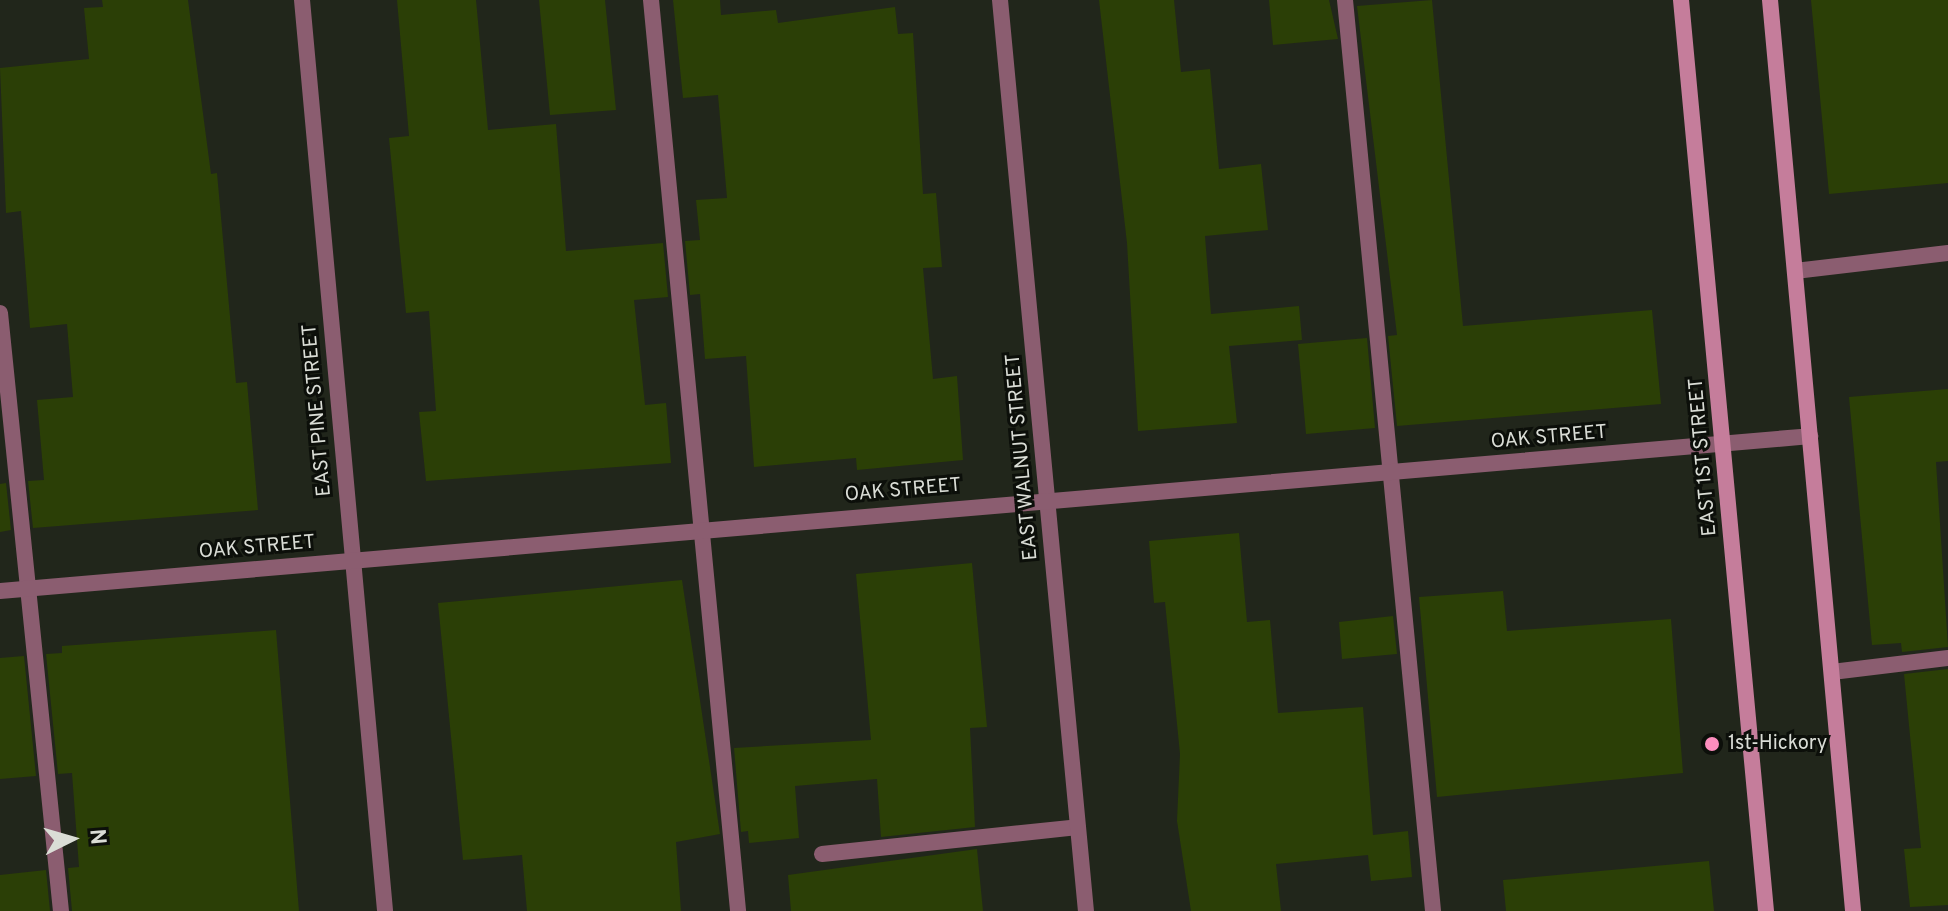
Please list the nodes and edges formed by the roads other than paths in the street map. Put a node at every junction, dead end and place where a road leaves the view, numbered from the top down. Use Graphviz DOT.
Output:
graph roads {
  1 [pos="302,0"];
  2 [pos="651,0"];
  3 [pos="1000,0"];
  4 [pos="1345,0"];
  5 [pos="1681,0"];
  6 [pos="1770,0"];
  7 [pos="1948,253"];
  8 [pos="1795,271"];
  9 [pos="0,313"];
  10 [pos="1810,436"];
  11 [pos="1722,444"];
  12 [pos="1394,471"];
  13 [pos="1047,499"];
  14 [pos="702,529"];
  15 [pos="352,560"];
  16 [pos="29,588"];
  17 [pos="0,591"];
  18 [pos="1948,658"];
  19 [pos="1832,672"];
  20 [pos="1078,827"];
  21 [pos="822,854"];
  22 [pos="61,911"];
  23 [pos="385,911"];
  24 [pos="738,911"];
  25 [pos="1086,911"];
  26 [pos="1433,911"];
  27 [pos="1766,911"];
  28 [pos="1853,911"];
  1 -- 15 [label="street, EAST PINE STREET"];
  2 -- 14 [label="street"];
  3 -- 13 [label="street, EAST WALNUT STREET"];
  4 -- 12 [label="street"];
  5 -- 11 [label="main road, EAST 1ST STREET"];
  6 -- 8 [label="main road"];
  7 -- 8 [label="street"];
  8 -- 10 [label="main road"];
  9 -- 16 [label="street"];
  10 -- 11 [label="street, OAK STREET"];
  10 -- 19 [label="main road"];
  11 -- 12 [label="street, OAK STREET"];
  11 -- 27 [label="main road, EAST 1ST STREET"];
  12 -- 13 [label="street, OAK STREET"];
  12 -- 26 [label="street"];
  13 -- 14 [label="street, OAK STREET"];
  13 -- 20 [label="street, EAST WALNUT STREET"];
  14 -- 15 [label="street, OAK STREET"];
  14 -- 24 [label="street"];
  15 -- 16 [label="street, OAK STREET"];
  15 -- 23 [label="street, EAST PINE STREET"];
  16 -- 17 [label="street, OAK STREET"];
  16 -- 22 [label="street"];
  18 -- 19 [label="street"];
  19 -- 28 [label="main road"];
  20 -- 21 [label="street"];
  20 -- 25 [label="street, EAST WALNUT STREET"];
}
